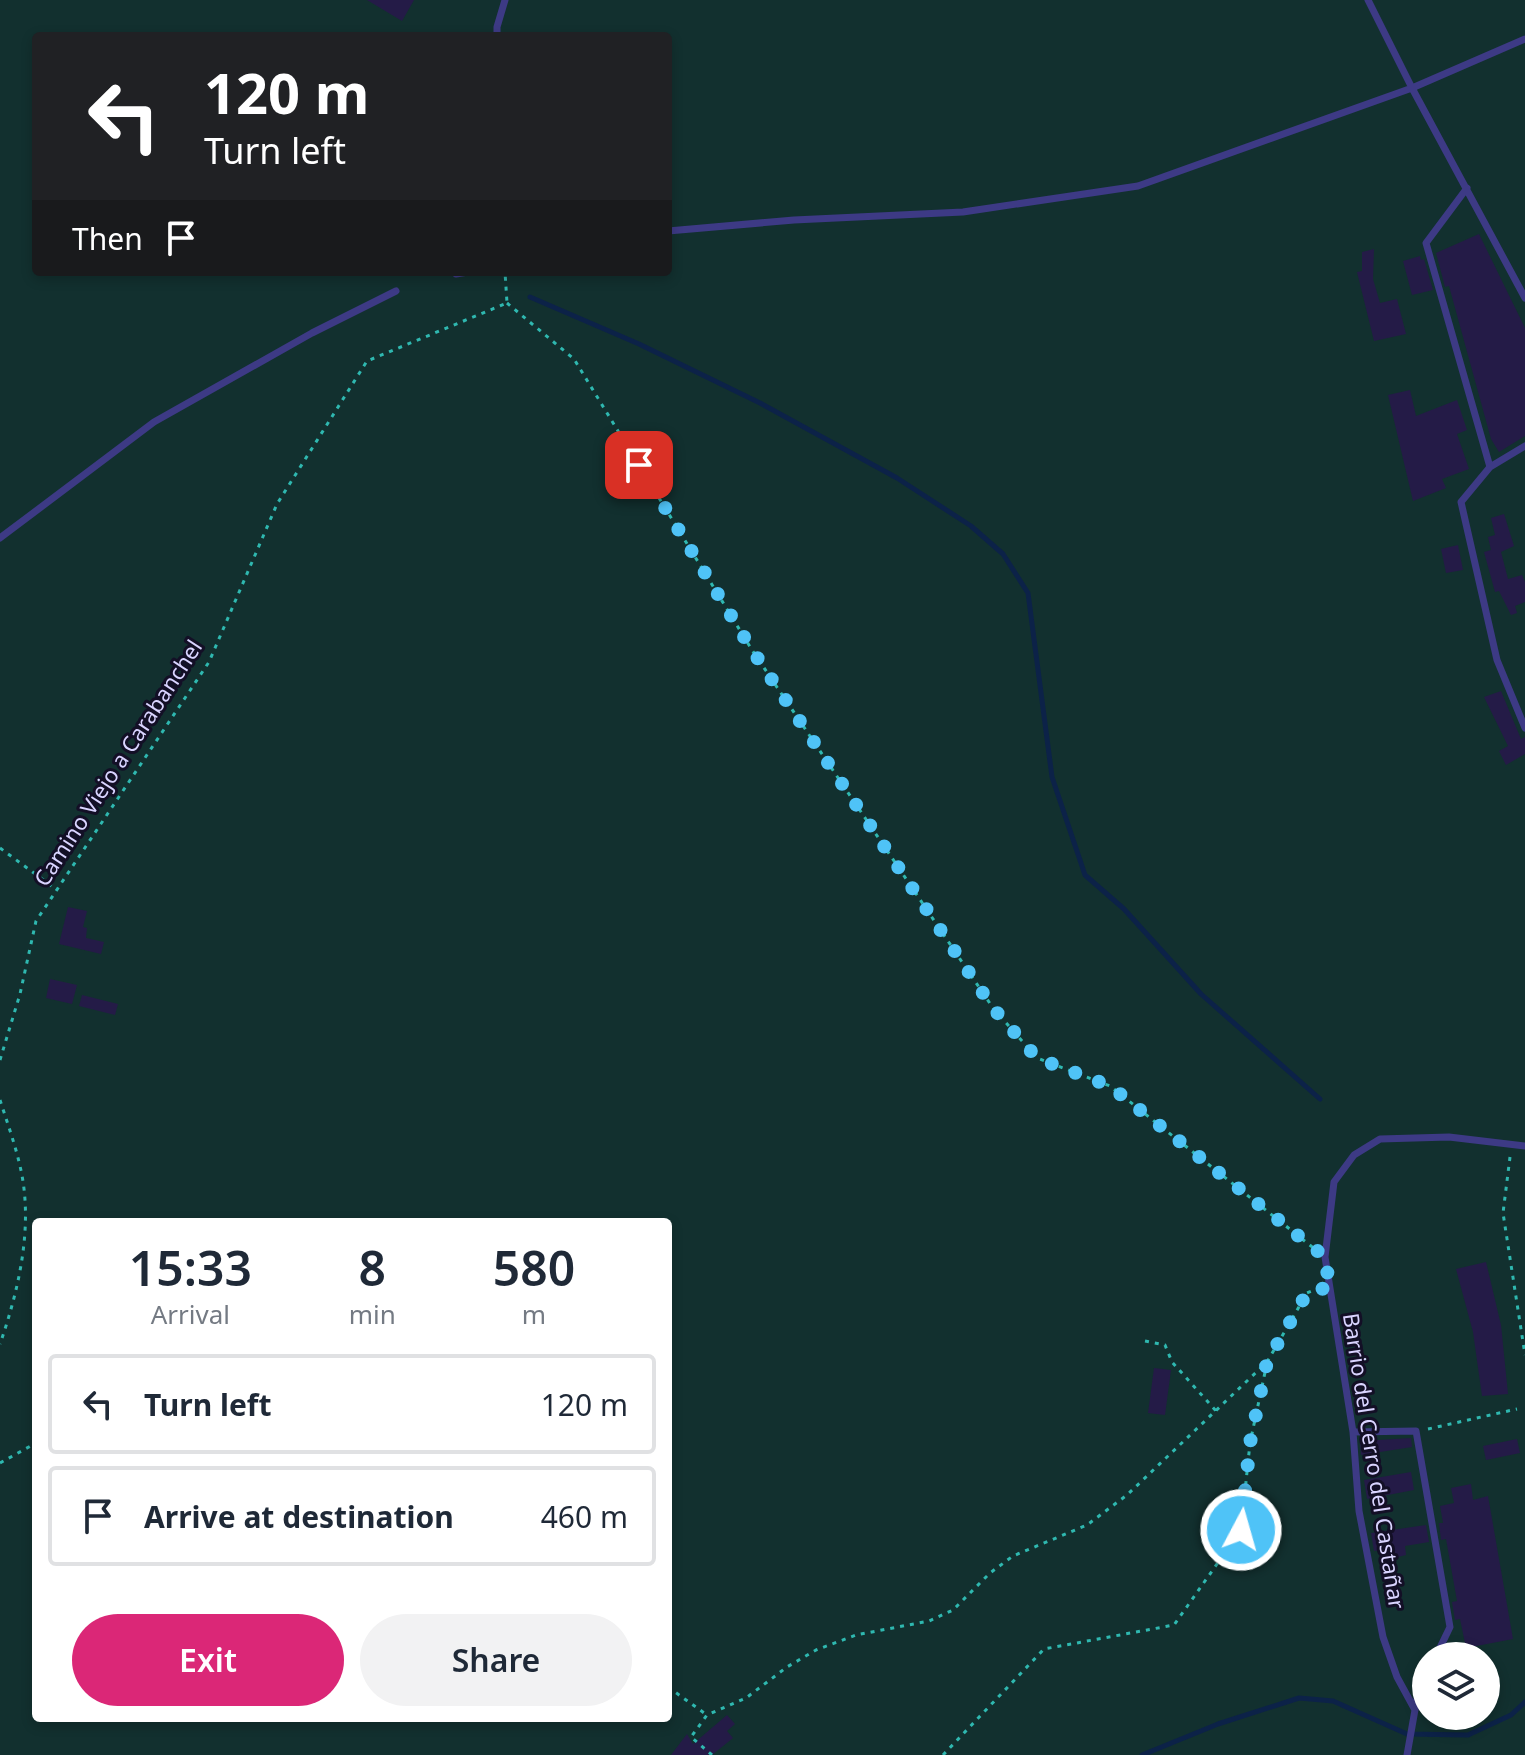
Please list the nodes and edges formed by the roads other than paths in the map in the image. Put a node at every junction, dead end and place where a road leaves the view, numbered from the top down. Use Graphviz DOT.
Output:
graph roads {
  1 [pos="505,0"];
  2 [pos="1368,0"];
  3 [pos="497,32"];
  4 [pos="1525,39"];
  5 [pos="1412,88"];
  6 [pos="1467,188"];
  7 [pos="672,231"];
  8 [pos="396,291"];
  9 [pos="1525,298"];
  10 [pos="1525,446"];
  11 [pos="1490,467"];
  12 [pos="0,538"];
  13 [pos="1525,728"];
  14 [pos="1525,1146"];
  15 [pos="1353,1432"];
  16 [pos="1443,1642"];
  17 [pos="1412,1709"];
  18 [pos="1412,1726"];
  19 [pos="1408,1753"];
  1 -- 3 [label="lane"];
  2 -- 5 [label="lane"];
  4 -- 5 [label="lane"];
  5 -- 6 [label="lane"];
  5 -- 7 [label="lane"];
  6 -- 9 [label="lane"];
  6 -- 11 [label="lane"];
  8 -- 12 [label="lane"];
  10 -- 11 [label="lane"];
  11 -- 13 [label="lane"];
  14 -- 15 [label="lane, Barrio del Cerro del Castañar"];
  15 -- 16 [label="lane"];
  15 -- 17 [label="lane, Barrio del Cerro del Castañar"];
  18 -- 19 [label="lane"];
}
